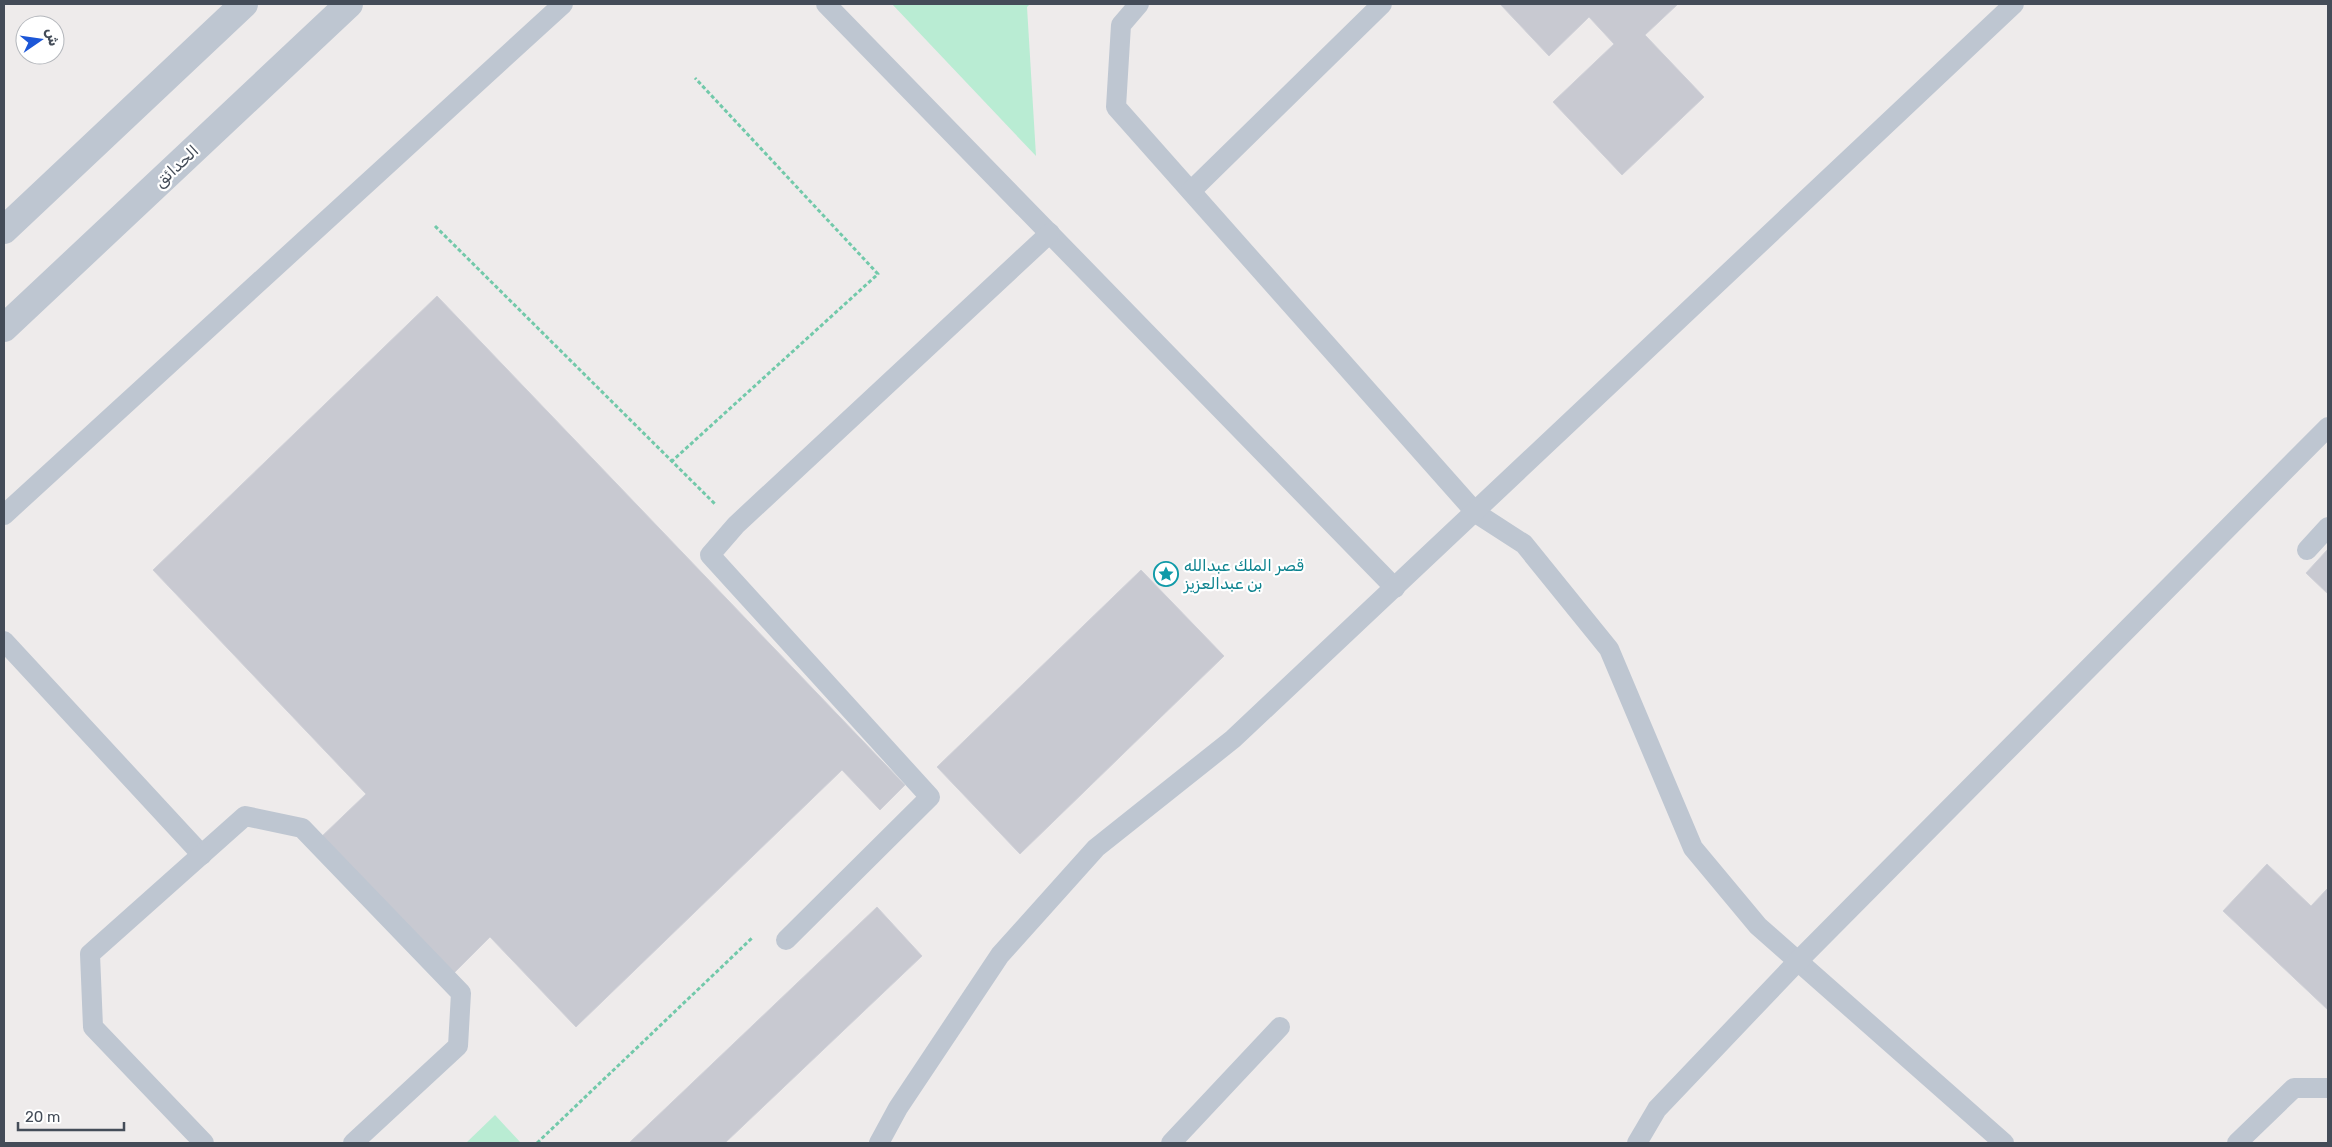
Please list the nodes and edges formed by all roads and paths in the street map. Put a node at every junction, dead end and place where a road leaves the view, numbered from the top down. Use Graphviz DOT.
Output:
graph roads {
  1 [pos="244,4"];
  2 [pos="349,4"];
  3 [pos="563,4"];
  4 [pos="826,4"];
  5 [pos="1139,4"];
  6 [pos="1382,4"];
  7 [pos="2014,4"];
  8 [pos="695,78"];
  9 [pos="1191,191"];
  10 [pos="436,226"];
  11 [pos="4,230"];
  12 [pos="1050,233"];
  13 [pos="4,328"];
  14 [pos="2328,427"];
  15 [pos="671,462"];
  16 [pos="1476,513"];
  17 [pos="4,515"];
  18 [pos="736,525"];
  19 [pos="2328,527"];
  20 [pos="2307,550"];
  21 [pos="1395,588"];
  22 [pos="4,641"];
  23 [pos="202,855"];
  24 [pos="752,938"];
  25 [pos="786,940"];
  26 [pos="1798,961"];
  27 [pos="1280,1027"];
  28 [pos="2328,1088"];
  29 [pos="204,1143"];
  30 [pos="353,1143"];
  31 [pos="537,1143"];
  32 [pos="879,1143"];
  33 [pos="1171,1143"];
  34 [pos="1637,1143"];
  35 [pos="2004,1143"];
  36 [pos="2237,1143"];
  1 -- 11 [label="street"];
  2 -- 13 [label="street, الحدائق"];
  3 -- 17 [label="lane"];
  4 -- 12 [label="lane"];
  5 -- 9 [label="lane"];
  6 -- 9 [label="lane"];
  7 -- 16 [label="lane"];
  8 -- 15 [label="path"];
  9 -- 16 [label="lane"];
  10 -- 15 [label="path"];
  12 -- 18 [label="lane"];
  12 -- 21 [label="lane"];
  14 -- 26 [label="lane"];
  15 -- 18 [label="path"];
  16 -- 21 [label="lane"];
  16 -- 26 [label="lane"];
  18 -- 25 [label="lane"];
  19 -- 20 [label="lane"];
  21 -- 32 [label="lane"];
  22 -- 23 [label="lane"];
  23 -- 29 [label="lane"];
  23 -- 30 [label="lane"];
  24 -- 31 [label="path"];
  26 -- 34 [label="lane"];
  26 -- 35 [label="lane"];
  27 -- 33 [label="lane"];
  28 -- 36 [label="lane"];
}
